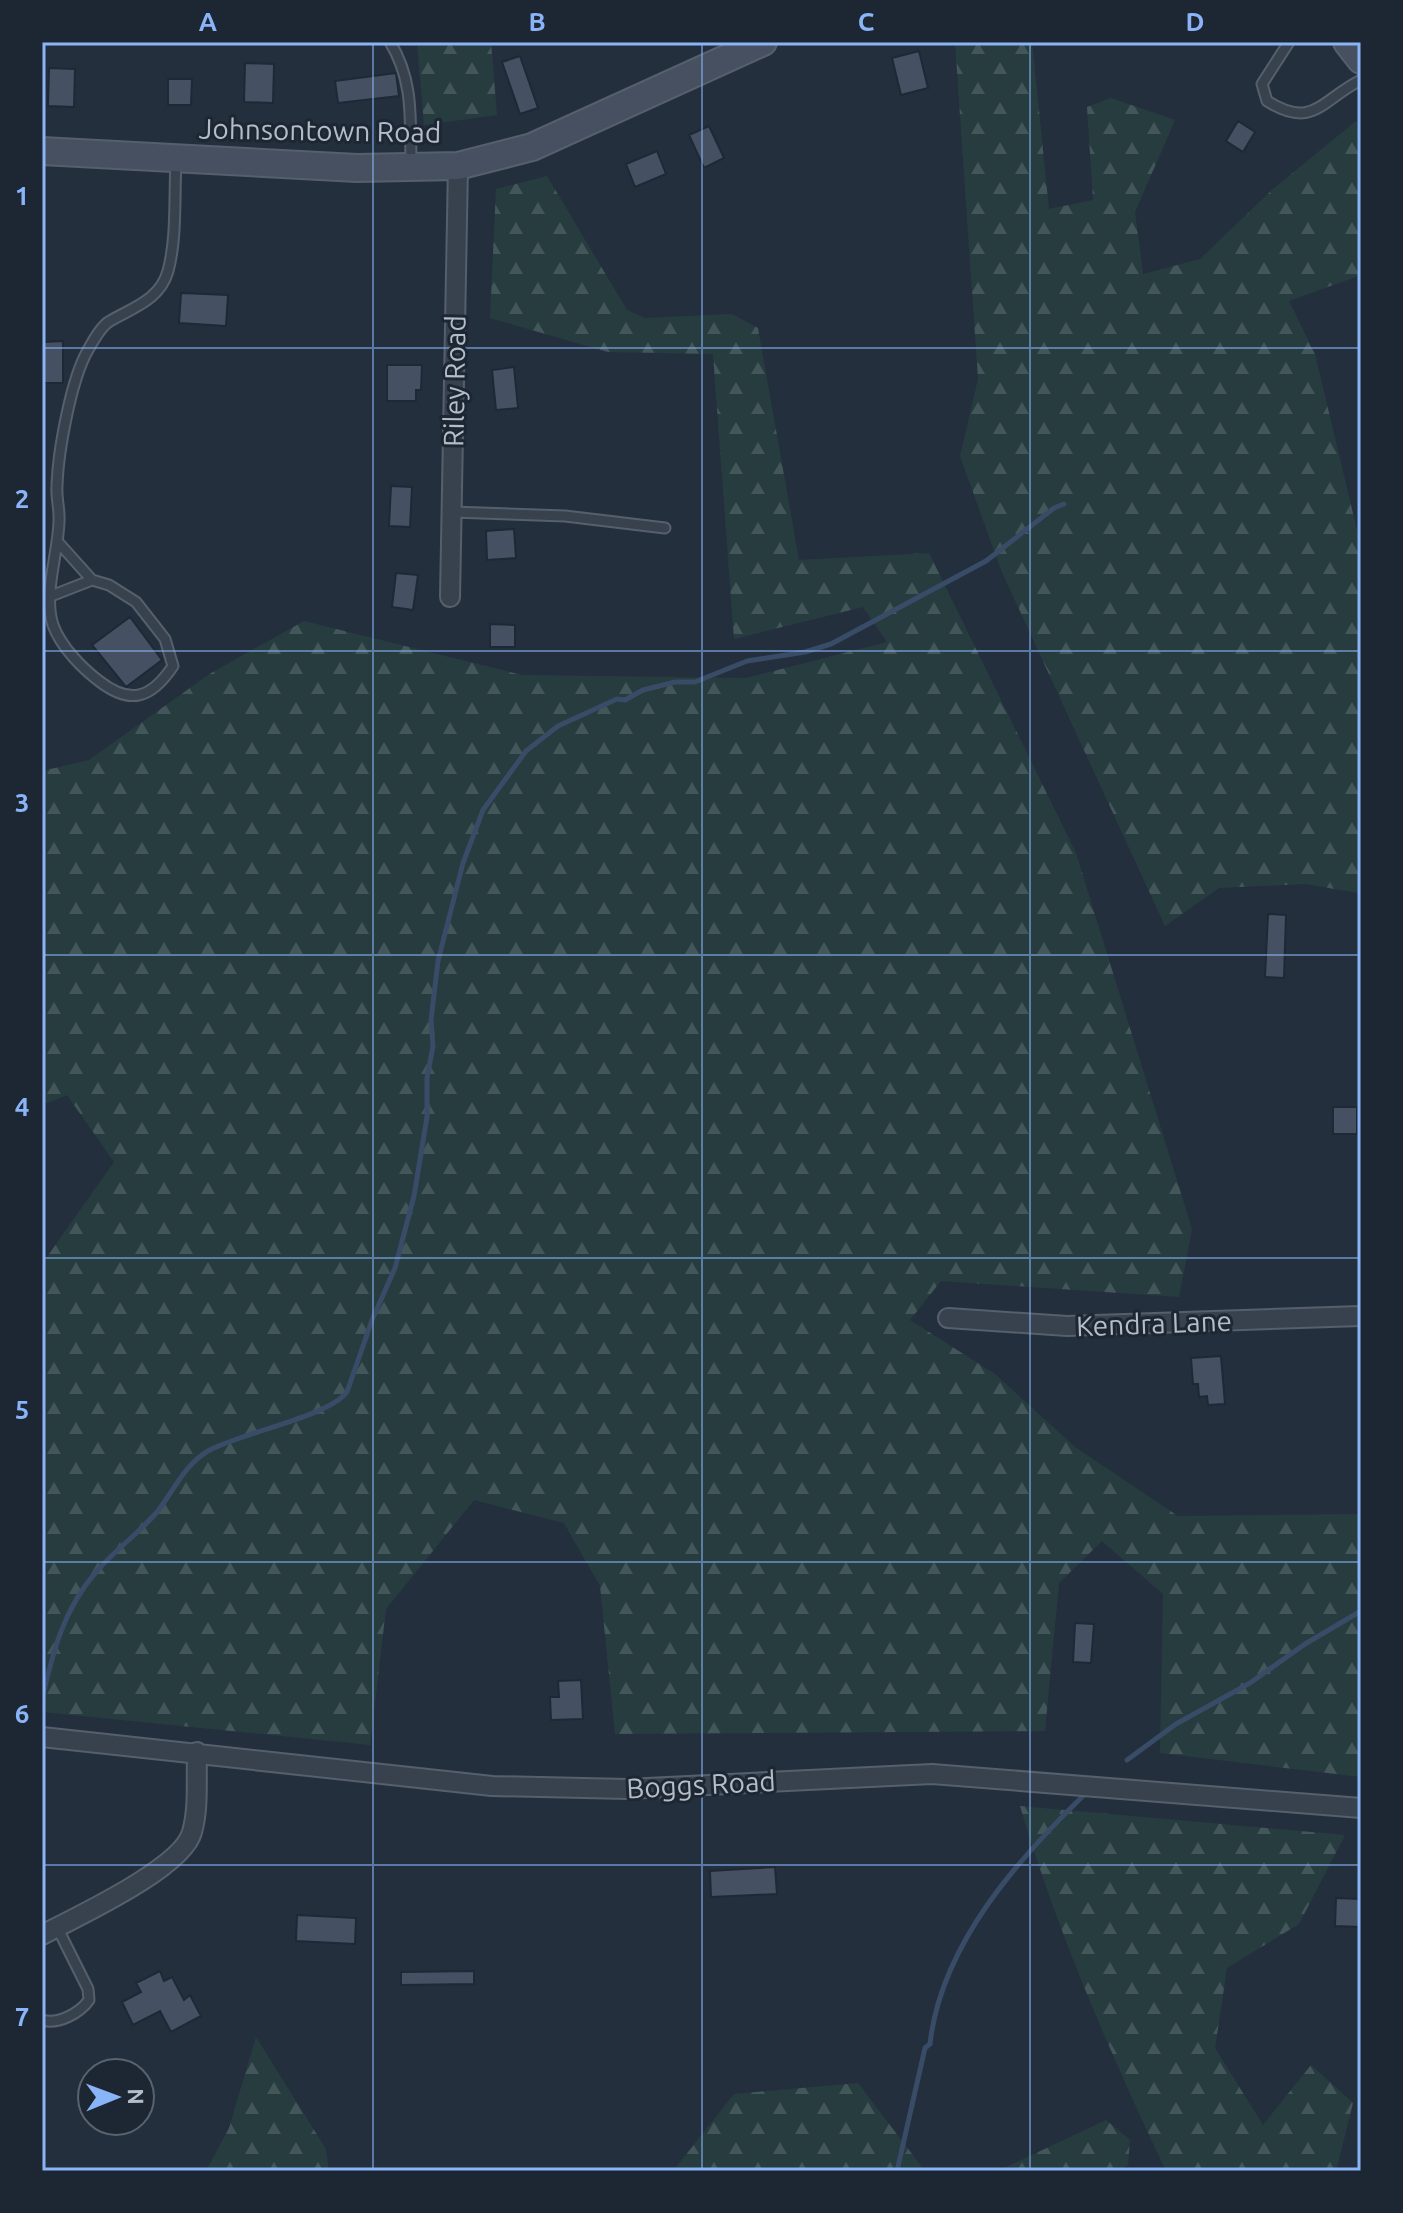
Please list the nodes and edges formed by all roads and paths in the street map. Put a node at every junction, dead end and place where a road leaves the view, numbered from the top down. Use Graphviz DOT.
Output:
graph roads {
  1 [pos="390,42"];
  2 [pos="763,42"];
  3 [pos="1289,42"];
  4 [pos="1347,42"];
  5 [pos="1361,60"];
  6 [pos="1361,80"];
  7 [pos="42,151"];
  8 [pos="176,159"];
  9 [pos="458,166"];
  10 [pos="411,167"];
  11 [pos="452,512"];
  12 [pos="665,528"];
  13 [pos="57,541"];
  14 [pos="92,580"];
  15 [pos="51,596"];
  16 [pos="450,597"];
  17 [pos="1361,1316"];
  18 [pos="948,1318"];
  19 [pos="42,1737"];
  20 [pos="197,1752"];
  21 [pos="1361,1808"];
  22 [pos="49,1931"];
  23 [pos="42,2020"];
  1 -- 10 [label="lane"];
  2 -- 9 [label="street, Johnsontown Road"];
  3 -- 6 [label="lane"];
  4 -- 5 [label="street"];
  7 -- 8 [label="street, Johnsontown Road"];
  8 -- 10 [label="street, Johnsontown Road"];
  8 -- 13 [label="lane"];
  9 -- 10 [label="street, Johnsontown Road"];
  9 -- 11 [label="street, Riley Road"];
  11 -- 12 [label="lane"];
  11 -- 16 [label="street, Riley Road"];
  13 -- 14 [label="lane"];
  13 -- 15 [label="lane"];
  14 -- 15 [label="lane"];
  14 -- 15 [label="lane"];
  17 -- 18 [label="street, Kendra Lane"];
  19 -- 20 [label="street, Boggs Road"];
  20 -- 21 [label="street, Boggs Road"];
  20 -- 22 [label="street"];
  22 -- 23 [label="lane"];
}
